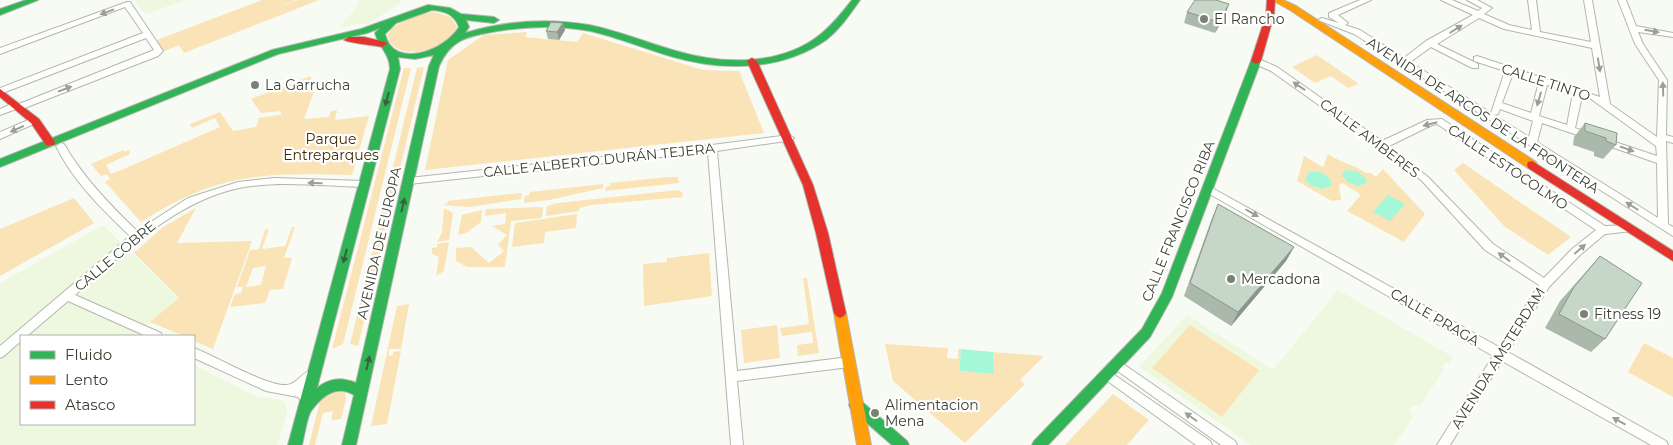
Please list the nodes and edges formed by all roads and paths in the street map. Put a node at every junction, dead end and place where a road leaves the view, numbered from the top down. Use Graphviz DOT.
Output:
graph roads {
  1 [pos="34,0"];
  2 [pos="415,0"];
  3 [pos="846,0"];
  4 [pos="856,0"];
  5 [pos="1271,0"];
  6 [pos="1278,0"];
  7 [pos="1284,0"];
  8 [pos="1294,0"];
  9 [pos="1367,0"];
  10 [pos="1445,0"];
  11 [pos="1471,0"];
  12 [pos="1532,0"];
  13 [pos="1588,0"];
  14 [pos="1622,0"];
  15 [pos="447,5"];
  16 [pos="0,12"];
  17 [pos="1478,15"];
  18 [pos="397,17"];
  19 [pos="461,17"];
  20 [pos="1322,20"];
  21 [pos="1632,28"];
  22 [pos="1357,32"];
  23 [pos="1536,33"];
  24 [pos="148,34"];
  25 [pos="1673,35"];
  26 [pos="457,38"];
  27 [pos="1428,43"];
  28 [pos="1596,46"];
  29 [pos="387,48"];
  30 [pos="442,49"];
  31 [pos="0,51"];
  32 [pos="752,61"];
  33 [pos="1256,61"];
  34 [pos="1404,62"];
  35 [pos="1510,70"];
  36 [pos="1544,81"];
  37 [pos="0,92"];
  38 [pos="1578,92"];
  39 [pos="1498,105"];
  40 [pos="1606,105"];
  41 [pos="18,106"];
  42 [pos="0,112"];
  43 [pos="1493,118"];
  44 [pos="1536,118"];
  45 [pos="33,121"];
  46 [pos="1570,130"];
  47 [pos="0,136"];
  48 [pos="789,138"];
  49 [pos="1673,140"];
  50 [pos="1661,141"];
  51 [pos="1532,143"];
  52 [pos="56,144"];
  53 [pos="1382,145"];
  54 [pos="712,148"];
  55 [pos="1662,161"];
  56 [pos="0,162"];
  57 [pos="0,171"];
  58 [pos="409,181"];
  59 [pos="364,184"];
  60 [pos="1209,190"];
  61 [pos="1663,226"];
  62 [pos="1628,228"];
  63 [pos="1603,230"];
  64 [pos="1673,232"];
  65 [pos="136,236"];
  66 [pos="1673,247"];
  67 [pos="1673,257"];
  68 [pos="1545,284"];
  69 [pos="68,296"];
  70 [pos="21,335"];
  71 [pos="156,335"];
  72 [pos="20,336"];
  73 [pos="0,353"];
  74 [pos="195,353"];
  75 [pos="1500,354"];
  76 [pos="848,362"];
  77 [pos="1116,364"];
  78 [pos="314,374"];
  79 [pos="1106,374"];
  80 [pos="732,377"];
  81 [pos="288,390"];
  82 [pos="361,393"];
  83 [pos="856,405"];
  84 [pos="306,406"];
  85 [pos="295,445"];
  86 [pos="350,445"];
  87 [pos="737,445"];
  88 [pos="864,445"];
  89 [pos="902,445"];
  90 [pos="1039,445"];
  91 [pos="1206,445"];
  92 [pos="1230,445"];
  93 [pos="1443,445"];
  94 [pos="1662,445"];
  1 -- 16 [label="main road"];
  2 -- 18 [label="main road"];
  3 -- 19 [label="main road"];
  4 -- 32 [label="main road"];
  5 -- 33 [label="main road, CALLE FRANCISCO RIBA"];
  6 -- 7 [label="main road, AVENIDA DE ARCOS DE LA FRONTERA"];
  6 -- 62 [label="main road, AVENIDA DE ARCOS DE LA FRONTERA"];
  8 -- 20 [label="main road, AVENIDA DE ARCOS DE LA FRONTERA"];
  9 -- 22 [label="street"];
  10 -- 17 [label="street"];
  11 -- 17 [label="street"];
  12 -- 23 [label="street"];
  13 -- 28 [label="street"];
  14 -- 21 [label="street"];
  15 -- 18 [label="main road"];
  15 -- 19 [label="main road"];
  17 -- 23 [label="street"];
  27 -- 17 [label="street, one-way"];
  18 -- 29 [label="main road, AVENIDA DE EUROPA"];
  18 -- 52 [label="main road"];
  19 -- 26 [label="main road"];
  20 -- 22 [label="street"];
  20 -- 66 [label="main road, AVENIDA DE ARCOS DE LA FRONTERA"];
  21 -- 25 [label="street, one-way"];
  50 -- 21 [label="street, one-way"];
  22 -- 34 [label="street"];
  23 -- 28 [label="street"];
  24 -- 31 [label="street, one-way"];
  24 -- 37 [label="street"];
  41 -- 24 [label="street, one-way"];
  26 -- 30 [label="main road"];
  26 -- 32 [label="main road"];
  27 -- 34 [label="street"];
  27 -- 35 [label="street, CALLE TINTO"];
  28 -- 40 [label="street, one-way"];
  29 -- 30 [label="main road"];
  29 -- 52 [label="main road"];
  29 -- 59 [label="main road, AVENIDA DE EUROPA, one-way"];
  30 -- 58 [label="main road, AVENIDA DE EUROPA"];
  32 -- 48 [label="main road"];
  53 -- 33 [label="street, CALLE AMBERES, one-way"];
  33 -- 60 [label="main road, CALLE FRANCISCO RIBA"];
  34 -- 43 [label="street"];
  35 -- 36 [label="street, CALLE TINTO"];
  35 -- 39 [label="street"];
  36 -- 38 [label="street, CALLE TINTO"];
  36 -- 44 [label="street, one-way"];
  37 -- 41 [label="main road"];
  38 -- 40 [label="street, CALLE TINTO"];
  38 -- 46 [label="street"];
  39 -- 43 [label="street"];
  39 -- 44 [label="street"];
  40 -- 50 [label="street, CALLE TINTO"];
  41 -- 42 [label="street"];
  41 -- 45 [label="main road"];
  43 -- 51 [label="street"];
  44 -- 46 [label="street"];
  44 -- 51 [label="street"];
  45 -- 47 [label="street, one-way"];
  45 -- 52 [label="main road"];
  46 -- 55 [label="street, one-way"];
  48 -- 54 [label="street, CALLE ALBERTO DURÁN TEJERA"];
  48 -- 76 [label="main road"];
  49 -- 50 [label="street"];
  50 -- 55 [label="street"];
  61 -- 51 [label="street, one-way"];
  52 -- 56 [label="main road"];
  52 -- 57 [label="main road"];
  52 -- 65 [label="street"];
  63 -- 53 [label="street, CALLE ESTOCOLMO, one-way"];
  68 -- 53 [label="street, CALLE AMBERES, one-way"];
  54 -- 58 [label="street, CALLE ALBERTO DURÁN TEJERA"];
  54 -- 80 [label="street"];
  55 -- 61 [label="street"];
  82 -- 58 [label="main road, AVENIDA DE EUROPA, one-way"];
  59 -- 65 [label="street, CALLE COBRE, one-way"];
  59 -- 78 [label="main road, AVENIDA DE EUROPA, one-way"];
  60 -- 75 [label="street, CALLE PRAGA, one-way"];
  60 -- 77 [label="main road, CALLE FRANCISCO RIBA"];
  61 -- 64 [label="street"];
  62 -- 63 [label="street"];
  62 -- 67 [label="main road, AVENIDA DE ARCOS DE LA FRONTERA"];
  68 -- 63 [label="street, AVENIDA AMSTERDAM, one-way"];
  65 -- 69 [label="street, CALLE COBRE"];
  68 -- 75 [label="street, AVENIDA AMSTERDAM"];
  69 -- 70 [label="street, CALLE COBRE"];
  69 -- 71 [label="street"];
  72 -- 73 [label="street, CALLE COBRE"];
  74 -- 81 [label="street"];
  75 -- 93 [label="street, AVENIDA AMSTERDAM"];
  94 -- 75 [label="street, CALLE PRAGA, one-way"];
  76 -- 80 [label="street"];
  76 -- 83 [label="main road"];
  77 -- 79 [label="main road, CALLE FRANCISCO RIBA"];
  92 -- 77 [label="street, one-way"];
  78 -- 81 [label="street"];
  78 -- 84 [label="main road, AVENIDA DE EUROPA"];
  79 -- 90 [label="main road, CALLE FRANCISCO RIBA"];
  79 -- 91 [label="street"];
  80 -- 87 [label="street"];
  81 -- 84 [label="street"];
  82 -- 84 [label="main road"];
  82 -- 86 [label="main road, AVENIDA DE EUROPA"];
  83 -- 88 [label="main road"];
  83 -- 89 [label="main road"];
  84 -- 85 [label="main road, AVENIDA DE EUROPA"];
}
